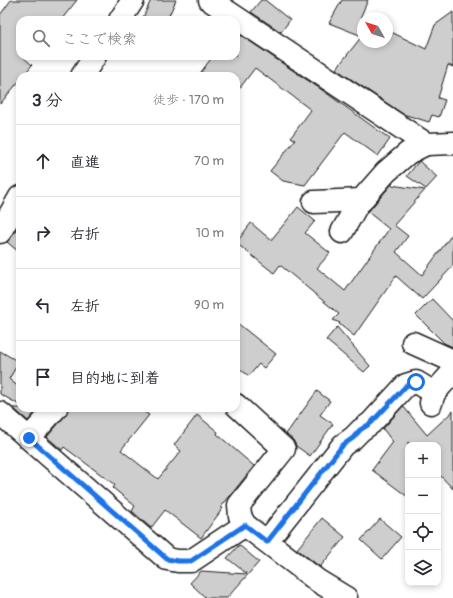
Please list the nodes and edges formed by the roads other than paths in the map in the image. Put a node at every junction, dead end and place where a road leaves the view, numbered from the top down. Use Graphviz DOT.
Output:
graph roads {
  1 [pos="133,0"];
  2 [pos="210,0"];
  3 [pos="123,16"];
  4 [pos="234,16"];
  5 [pos="240,20"];
  6 [pos="92,60"];
  7 [pos="85,72"];
  8 [pos="453,143"];
  9 [pos="426,144"];
  10 [pos="362,200"];
  11 [pos="314,202"];
  12 [pos="16,204"];
  13 [pos="0,232"];
  14 [pos="342,232"];
  15 [pos="413,343"];
  16 [pos="453,361"];
  17 [pos="453,372"];
  18 [pos="240,409"];
  19 [pos="52,412"];
  20 [pos="0,413"];
  21 [pos="29,438"];
  22 [pos="245,525"];
  23 [pos="267,542"];
  24 [pos="346,598"];
  1 -- 3 [label="street"];
  2 -- 4 [label="street"];
  5 -- 9 [label="street"];
  6 -- 7 [label="street"];
  8 -- 9 [label="street"];
  9 -- 10 [label="street"];
  10 -- 11 [label="street"];
  10 -- 14 [label="street"];
  12 -- 13 [label="street"];
  15 -- 16 [label="street"];
  17 -- 23 [label="street"];
  18 -- 22 [label="street"];
  19 -- 21 [label="street"];
  20 -- 21 [label="street"];
  21 -- 22 [label="street"];
  22 -- 23 [label="street"];
  23 -- 24 [label="street"];
}
